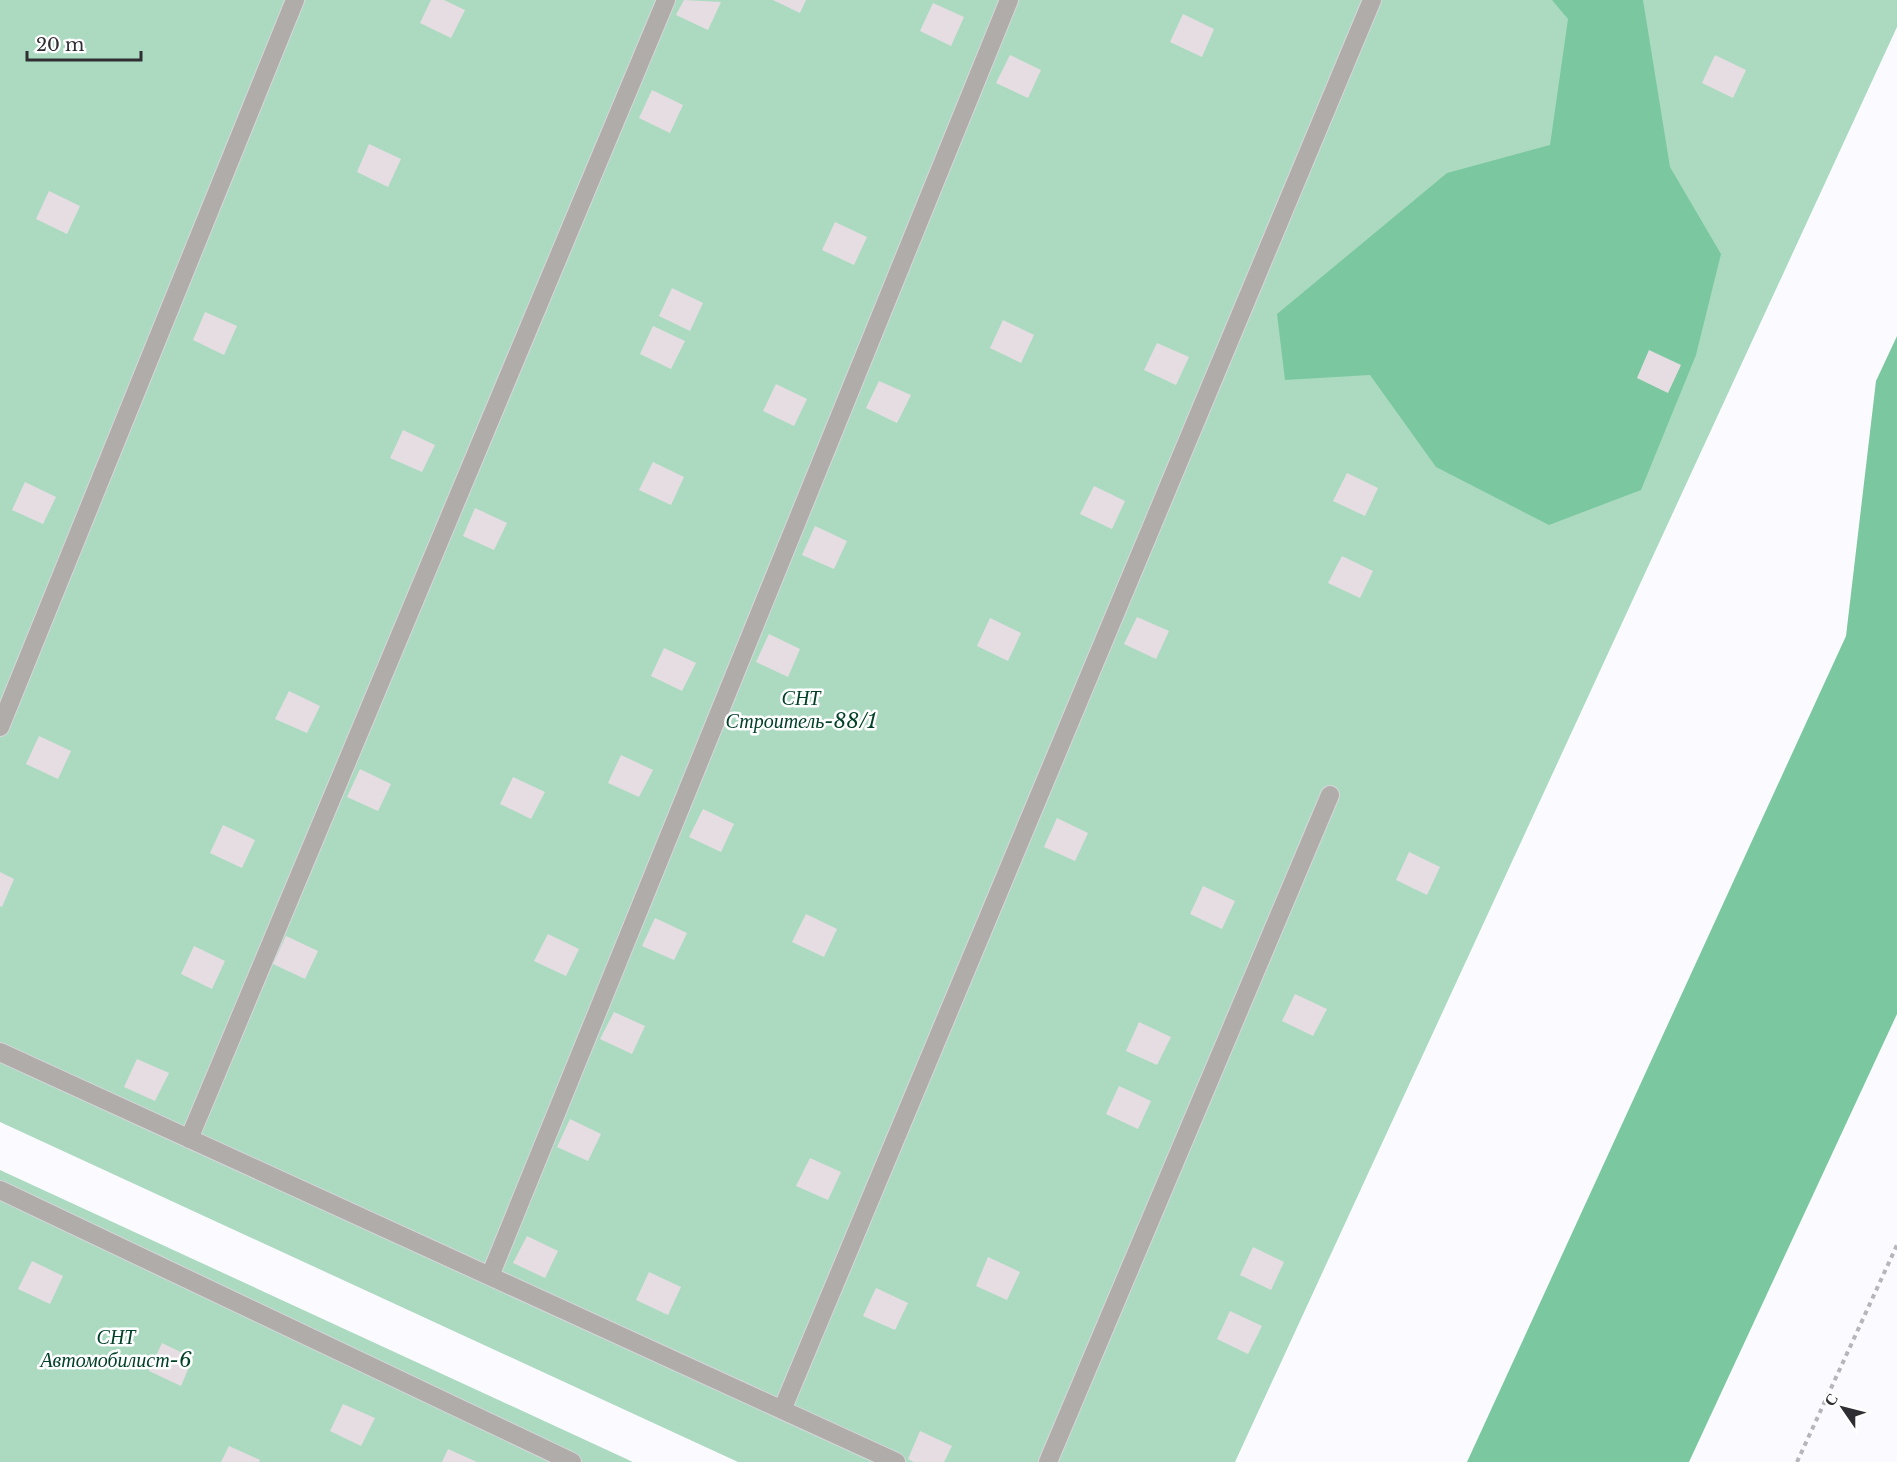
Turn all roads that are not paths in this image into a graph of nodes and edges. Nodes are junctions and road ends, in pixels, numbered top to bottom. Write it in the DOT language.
graph roads {
  1 [pos="296,0"];
  2 [pos="666,0"];
  3 [pos="1009,0"];
  4 [pos="1372,0"];
  5 [pos="0,727"];
  6 [pos="1330,795"];
  7 [pos="0,1053"];
  8 [pos="189,1139"];
  9 [pos="0,1190"];
  10 [pos="490,1276"];
  11 [pos="782,1410"];
  12 [pos="572,1462"];
  13 [pos="896,1462"];
  14 [pos="1048,1462"];
  1 -- 5 [label="lane"];
  2 -- 8 [label="lane"];
  3 -- 10 [label="lane"];
  4 -- 11 [label="lane"];
  6 -- 14 [label="lane"];
  7 -- 8 [label="lane"];
  8 -- 10 [label="lane"];
  9 -- 12 [label="lane"];
  10 -- 11 [label="lane"];
  11 -- 13 [label="lane"];
}
